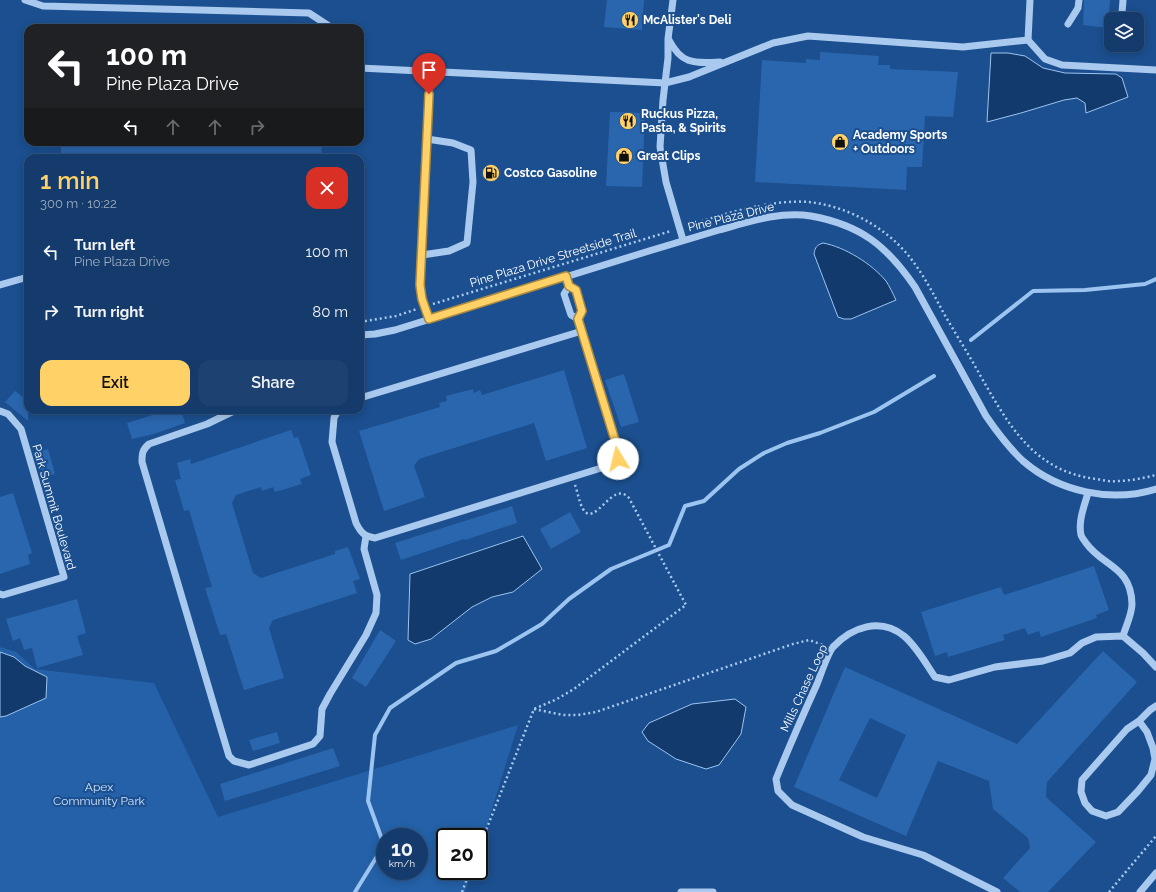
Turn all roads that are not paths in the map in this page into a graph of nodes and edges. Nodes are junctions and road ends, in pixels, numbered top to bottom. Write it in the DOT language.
graph roads {
  1 [pos="25,0"];
  2 [pos="673,0"];
  3 [pos="1030,0"];
  4 [pos="1079,0"];
  5 [pos="1123,0"];
  6 [pos="1122,12"];
  7 [pos="326,24"];
  8 [pos="1068,24"];
  9 [pos="668,38"];
  10 [pos="1028,40"];
  11 [pos="727,62"];
  12 [pos="364,68"];
  13 [pos="1156,70"];
  14 [pos="430,71"];
  15 [pos="665,83"];
  16 [pos="427,140"];
  17 [pos="683,240"];
  18 [pos="422,255"];
  19 [pos="566,276"];
  20 [pos="24,277"];
  21 [pos="0,285"];
  22 [pos="569,286"];
  23 [pos="429,319"];
  24 [pos="578,319"];
  25 [pos="582,331"];
  26 [pos="364,334"];
  27 [pos="364,397"];
  28 [pos="0,411"];
  29 [pos="228,414"];
  30 [pos="336,414"];
  31 [pos="1156,489"];
  32 [pos="1088,493"];
  33 [pos="366,536"];
  34 [pos="0,594"];
  35 [pos="1123,636"];
  36 [pos="1156,667"];
  37 [pos="1156,706"];
  38 [pos="1140,721"];
  39 [pos="1156,874"];
  40 [pos="681,892"];
  41 [pos="713,892"];
  42 [pos="997,892"];
  43 [pos="1140,892"];
  1 -- 7 [label="street"];
  2 -- 9 [label="street"];
  3 -- 10 [label="street"];
  4 -- 8 [label="street"];
  5 -- 6 [label="street"];
  9 -- 11 [label="street"];
  9 -- 15 [label="street"];
  10 -- 11 [label="street"];
  10 -- 13 [label="street"];
  11 -- 15 [label="street"];
  12 -- 14 [label="street"];
  14 -- 15 [label="street"];
  14 -- 16 [label="street"];
  15 -- 17 [label="street"];
  16 -- 18 [label="street"];
  16 -- 18 [label="street"];
  17 -- 19 [label="street, Pine Plaza Drive"];
  17 -- 32 [label="street, Pine Plaza Drive"];
  18 -- 23 [label="street"];
  19 -- 22 [label="street"];
  19 -- 23 [label="street, Pine Plaza Drive"];
  20 -- 21 [label="street"];
  22 -- 24 [label="street"];
  22 -- 24 [label="street"];
  23 -- 26 [label="street, Pine Plaza Drive"];
  24 -- 25 [label="street"];
  25 -- 27 [label="street"];
  25 -- 33 [label="street"];
  28 -- 34 [label="street, Park Summit Boulevard"];
  29 -- 33 [label="street"];
  30 -- 33 [label="street"];
  31 -- 32 [label="street, Pine Plaza Drive"];
  32 -- 35 [label="street"];
  35 -- 36 [label="street"];
  35 -- 42 [label="street, Mills Chase Loop"];
  37 -- 38 [label="street"];
  38 -- 38 [label="street"];
  39 -- 43 [label="street"];
  40 -- 41 [label="street"];
}
